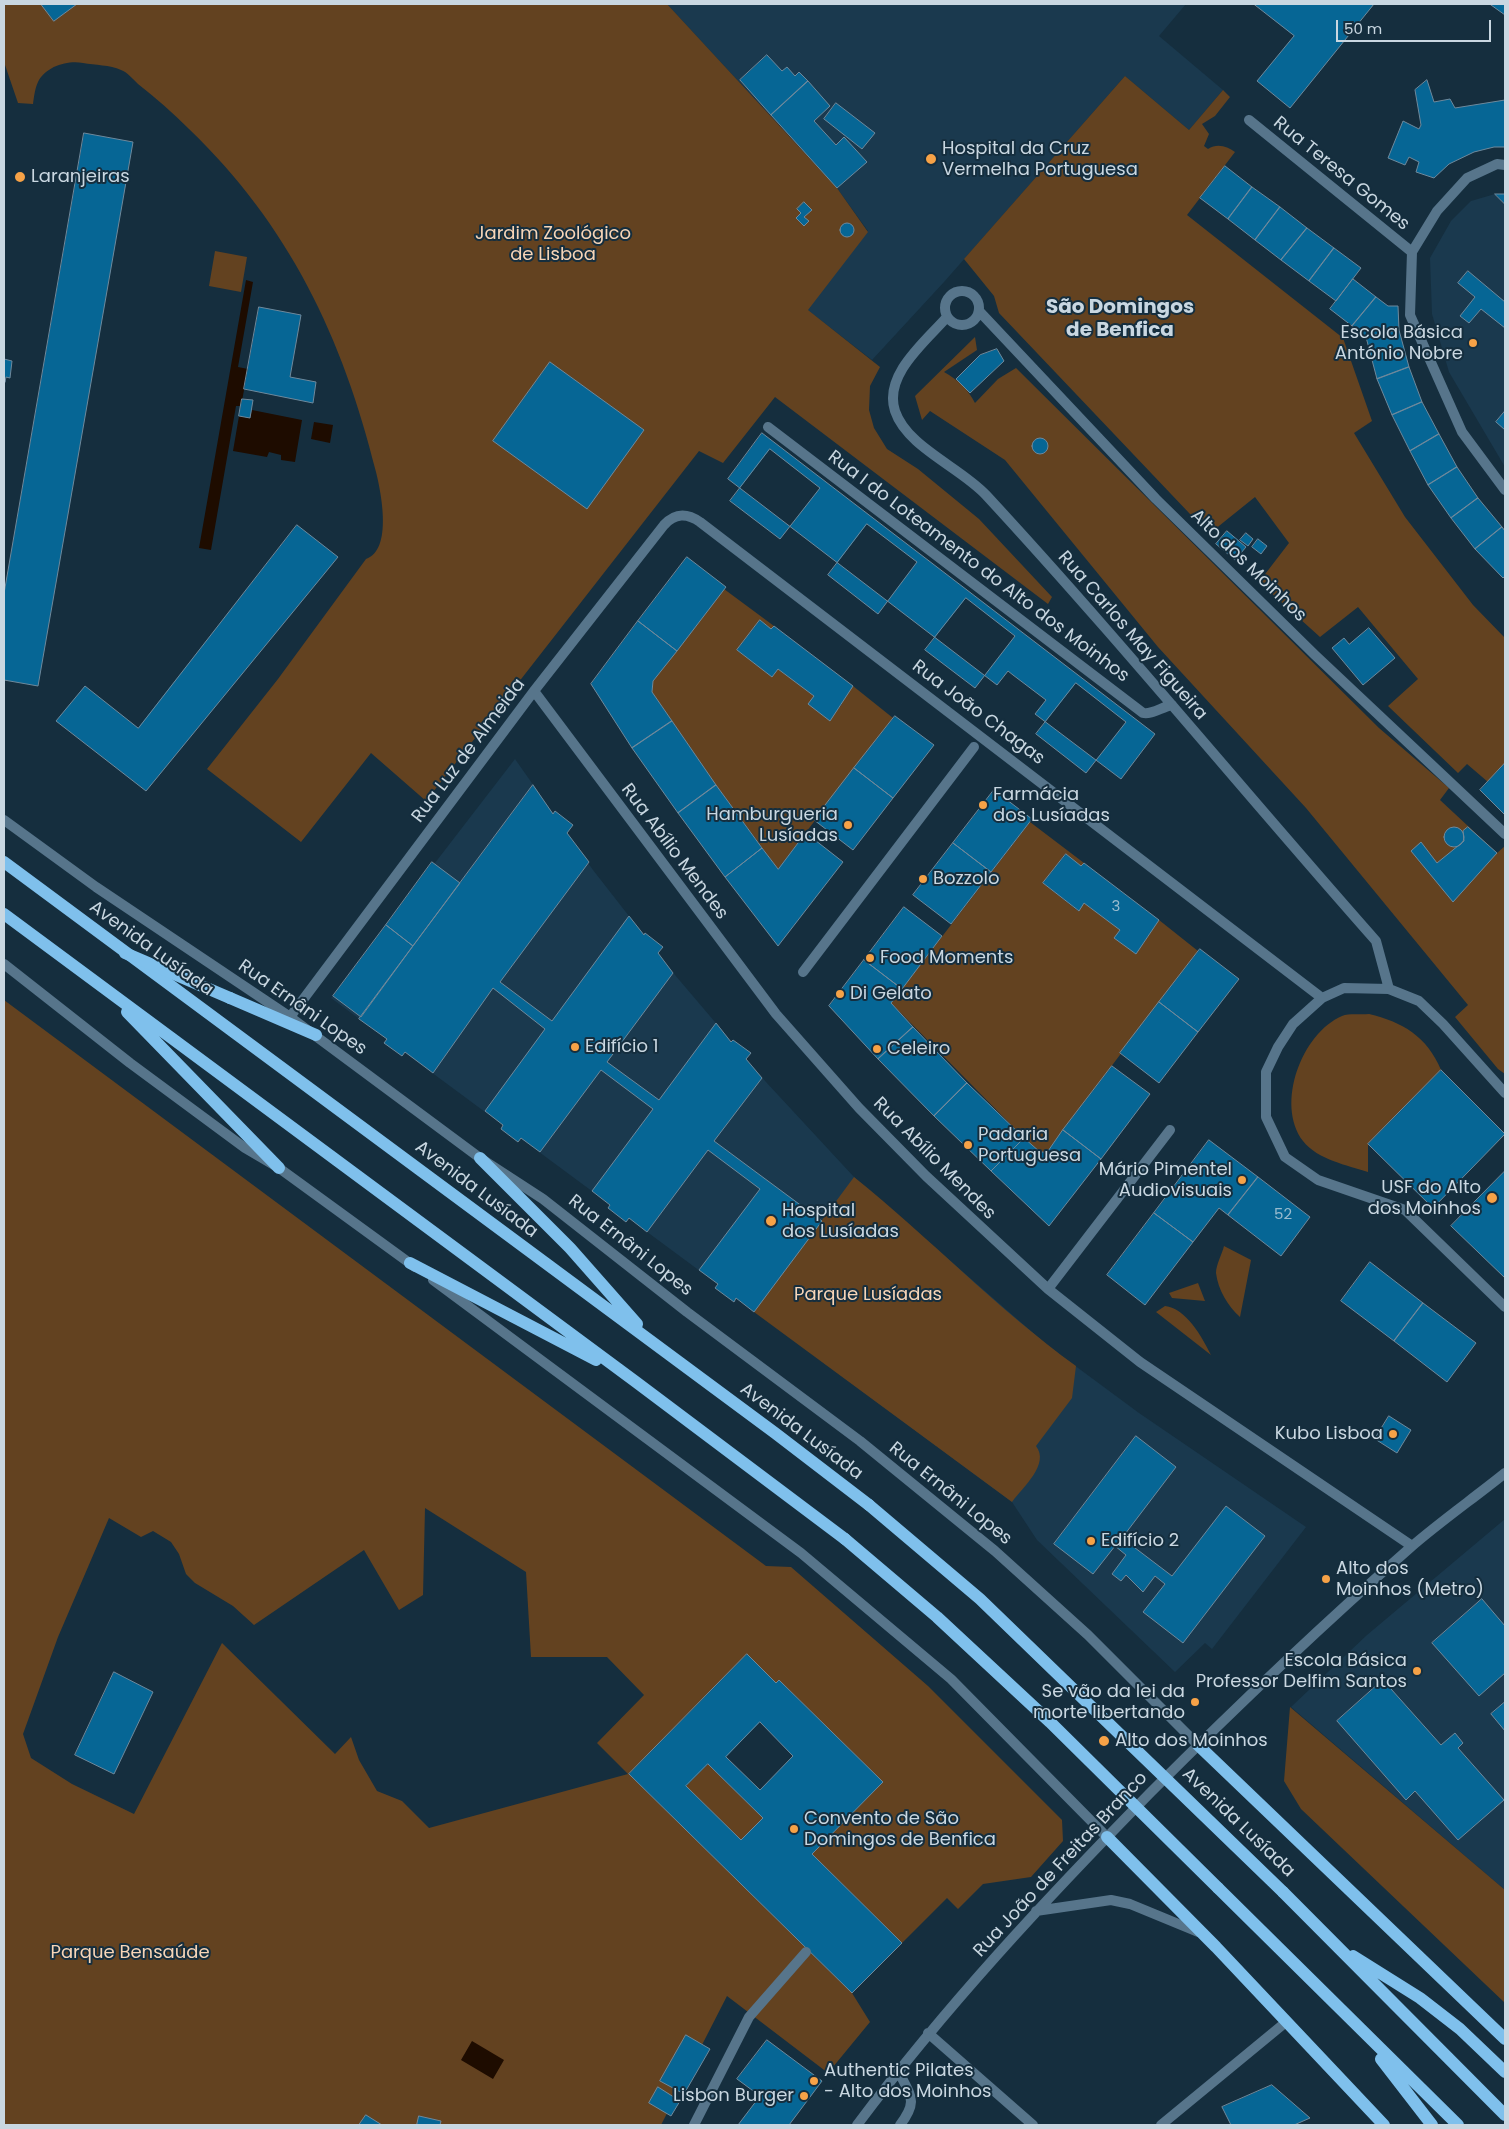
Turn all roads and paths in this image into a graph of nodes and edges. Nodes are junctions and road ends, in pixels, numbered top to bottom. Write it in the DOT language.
graph roads {
  1 [pos="1249,120"];
  2 [pos="1505,165"];
  3 [pos="1412,252"];
  4 [pos="979,311"];
  5 [pos="947,317"];
  6 [pos="768,427"];
  7 [pos="1505,490"];
  8 [pos="683,515"];
  9 [pos="534,691"];
  10 [pos="1172,705"];
  11 [pos="974,747"];
  12 [pos="4,820"];
  13 [pos="1505,834"];
  14 [pos="4,862"];
  15 [pos="4,914"];
  16 [pos="125,953"];
  17 [pos="4,964"];
  18 [pos="803,972"];
  19 [pos="97,982"];
  20 [pos="1388,989"];
  21 [pos="1322,998"];
  22 [pos="290,1017"];
  23 [pos="316,1035"];
  24 [pos="1505,1094"];
  25 [pos="1170,1130"];
  26 [pos="480,1158"];
  27 [pos="279,1168"];
  28 [pos="410,1263"];
  29 [pos="1048,1289"];
  30 [pos="1505,1307"];
  31 [pos="653,1342"];
  32 [pos="636,1382"];
  33 [pos="1505,1473"];
  34 [pos="1412,1546"];
  35 [pos="1198,1745"];
  36 [pos="1107,1837"];
  37 [pos="1036,1911"];
  38 [pos="1204,1934"];
  39 [pos="1333,1944"];
  40 [pos="806,1952"];
  41 [pos="1286,2022"];
  42 [pos="1354,2023"];
  43 [pos="928,2033"];
  44 [pos="1505,2039"];
  45 [pos="898,2070"];
  46 [pos="1505,2072"];
  47 [pos="1505,2114"];
  48 [pos="694,2125"];
  49 [pos="857,2125"];
  50 [pos="900,2125"];
  51 [pos="1033,2125"];
  52 [pos="1161,2125"];
  53 [pos="1384,2125"];
  54 [pos="1432,2125"];
  55 [pos="1458,2125"];
  1 -- 3 [label="street, Rua Teresa Gomes"];
  2 -- 3 [label="street"];
  3 -- 7 [label="street"];
  4 -- 5 [label="street"];
  4 -- 5 [label="street, Rua Carlos May Figueira"];
  4 -- 13 [label="street, Alto dos Moinhos"];
  5 -- 10 [label="street, Rua Carlos May Figueira"];
  6 -- 10 [label="street, Rua I do Loteamento do Alto dos Moinhos"];
  8 -- 9 [label="street, Rua Luz de Almeida"];
  8 -- 21 [label="street, Rua João Chagas"];
  9 -- 22 [label="street, Rua Luz de Almeida"];
  9 -- 29 [label="street, Rua Abílio Mendes"];
  10 -- 20 [label="street, Rua Carlos May Figueira"];
  11 -- 18 [label="street"];
  12 -- 22 [label="street, Rua Ernâni Lopes"];
  14 -- 16 [label="main road, Avenida Lusíada"];
  15 -- 19 [label="main road"];
  16 -- 23 [label="main road, bridge"];
  16 -- 31 [label="main road, Avenida Lusíada, bridge"];
  17 -- 27 [label="street"];
  19 -- 27 [label="main road"];
  19 -- 32 [label="main road"];
  20 -- 21 [label="street"];
  20 -- 24 [label="street"];
  21 -- 30 [label="street"];
  22 -- 23 [label="street, Rua Ernâni Lopes"];
  23 -- 26 [label="street, Rua Ernâni Lopes"];
  25 -- 29 [label="street"];
  26 -- 31 [label="main road"];
  26 -- 35 [label="street, Rua Ernâni Lopes"];
  27 -- 28 [label="street"];
  28 -- 32 [label="main road"];
  28 -- 36 [label="street"];
  29 -- 34 [label="street, Rua Abílio Mendes"];
  31 -- 39 [label="main road, Avenida Lusíada, bridge"];
  32 -- 42 [label="main road, bridge"];
  33 -- 34 [label="street, Rua João de Freitas Branco"];
  34 -- 35 [label="street, Rua João de Freitas Branco"];
  35 -- 36 [label="street, Rua João de Freitas Branco"];
  35 -- 44 [label="main road"];
  36 -- 37 [label="street, Rua João de Freitas Branco"];
  36 -- 38 [label="main road"];
  37 -- 38 [label="street"];
  37 -- 43 [label="street, Rua João de Freitas Branco"];
  38 -- 41 [label="main road"];
  39 -- 46 [label="main road"];
  39 -- 47 [label="main road, Avenida Lusíada"];
  40 -- 48 [label="street"];
  41 -- 52 [label="street"];
  41 -- 53 [label="main road"];
  42 -- 54 [label="main road"];
  42 -- 55 [label="main road"];
  43 -- 45 [label="street, Rua João de Freitas Branco"];
  43 -- 51 [label="street"];
  45 -- 49 [label="street, Rua João de Freitas Branco"];
  45 -- 50 [label="street"];
}
